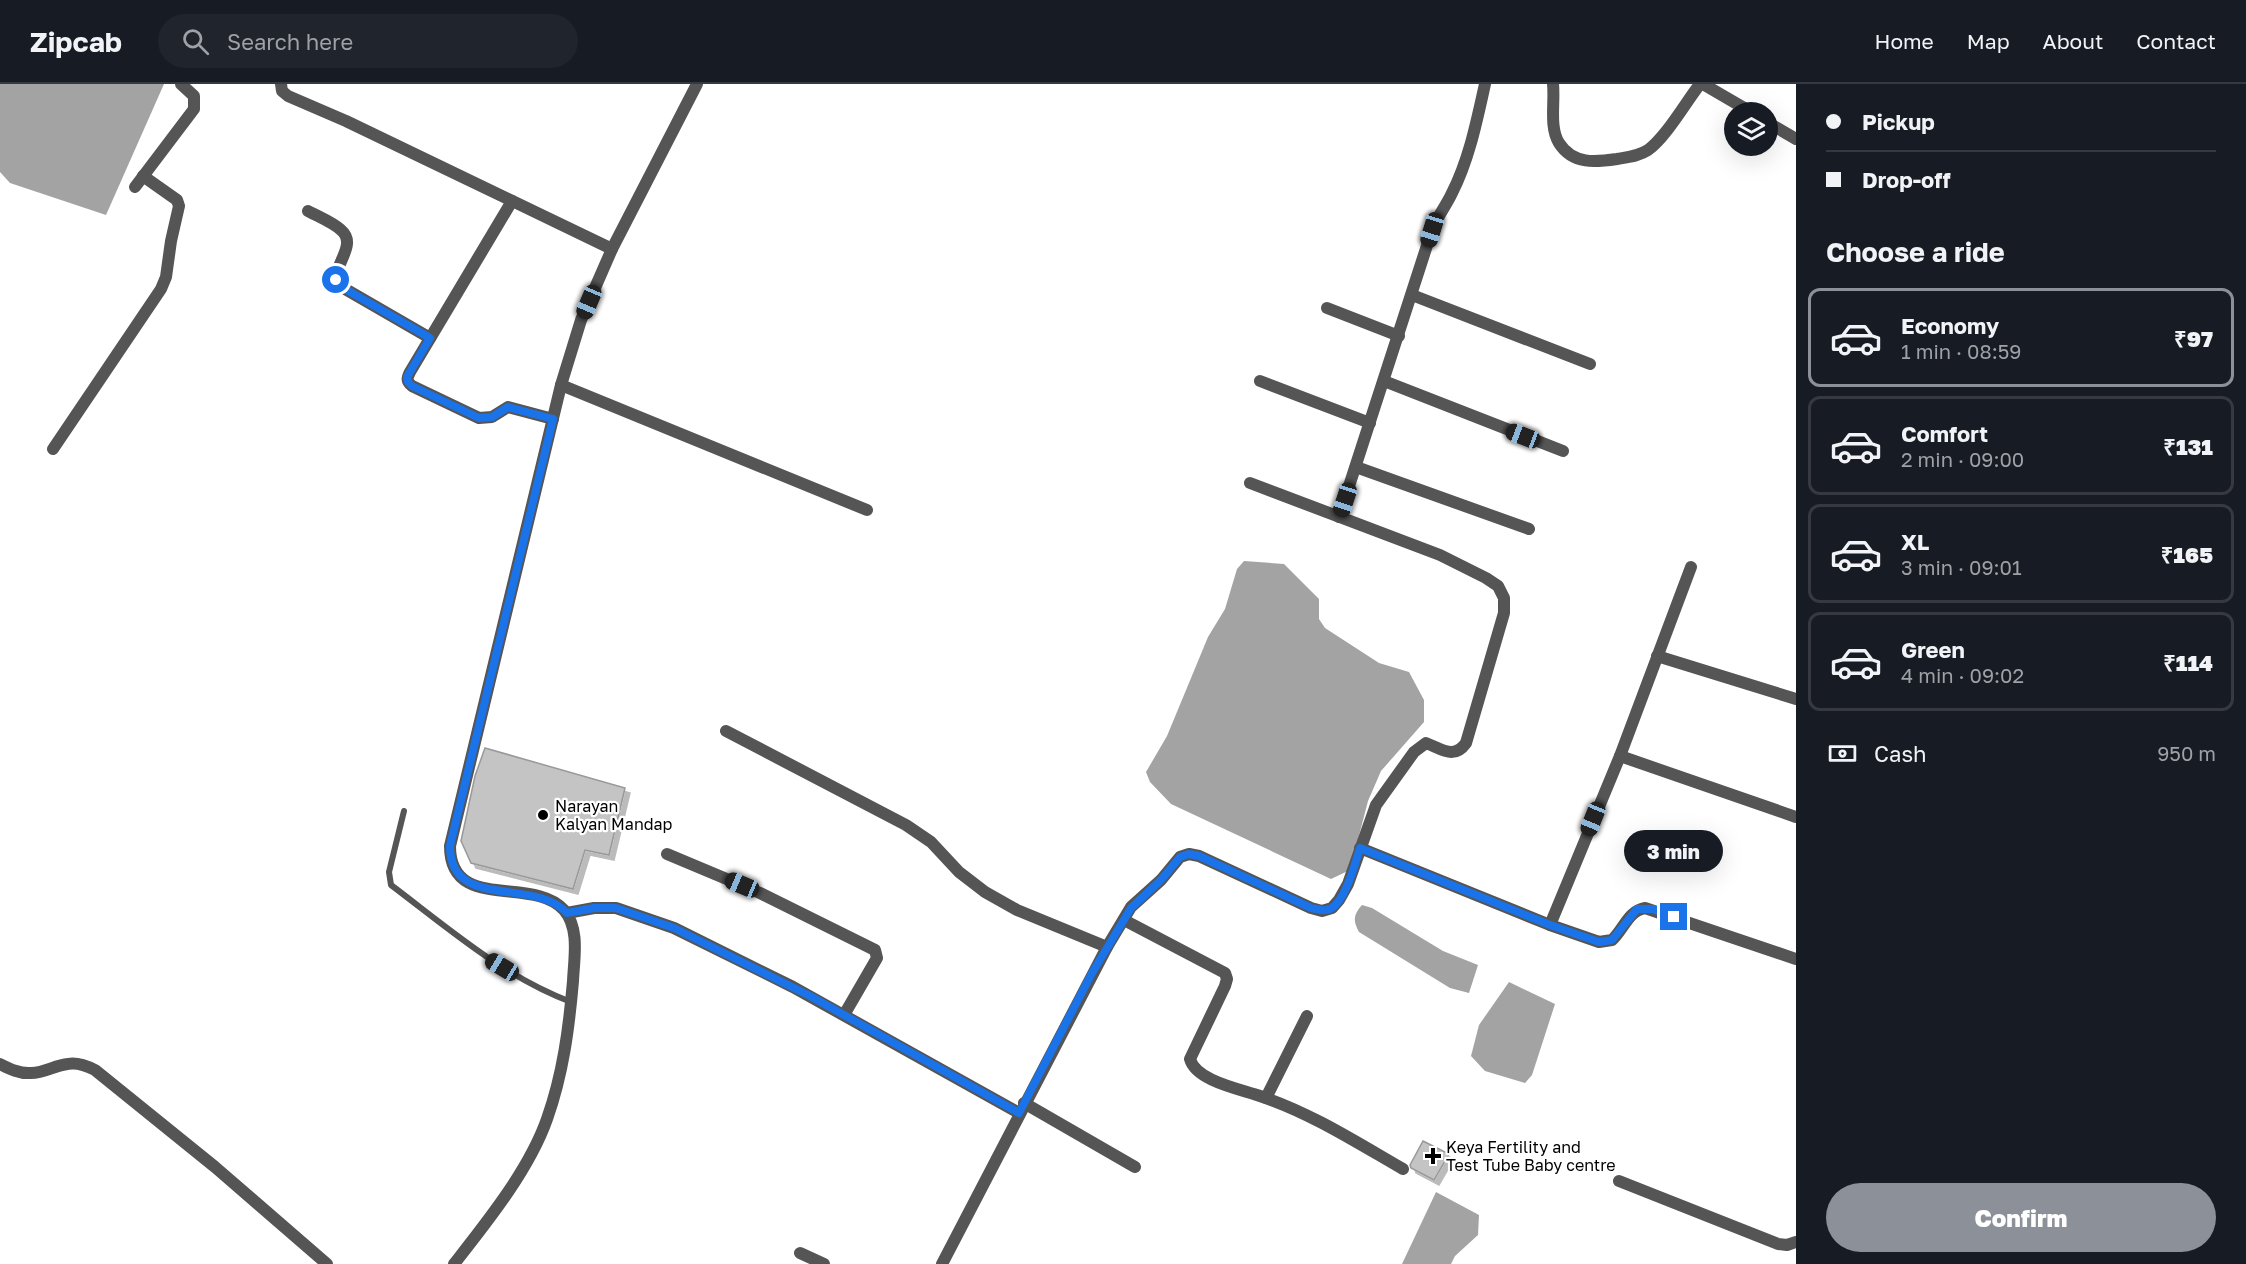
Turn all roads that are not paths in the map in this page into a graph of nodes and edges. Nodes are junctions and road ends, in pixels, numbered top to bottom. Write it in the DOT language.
graph roads {
  1 [pos="181,84"];
  2 [pos="281,84"];
  3 [pos="697,84"];
  4 [pos="1485,84"];
  5 [pos="1553,84"];
  6 [pos="1701,84"];
  7 [pos="1723,88"];
  8 [pos="1739,102"];
  9 [pos="1778,128"];
  10 [pos="1796,139"];
  11 [pos="143,176"];
  12 [pos="135,186"];
  13 [pos="512,201"];
  14 [pos="308,211"];
  15 [pos="612,249"];
  16 [pos="1412,295"];
  17 [pos="1327,308"];
  18 [pos="1399,336"];
  19 [pos="430,338"];
  20 [pos="1590,364"];
  21 [pos="1260,381"];
  22 [pos="1384,381"];
  23 [pos="561,385"];
  24 [pos="553,419"];
  25 [pos="1370,423"];
  26 [pos="53,449"];
  27 [pos="1563,451"];
  28 [pos="1356,467"];
  29 [pos="1250,483"];
  30 [pos="867,510"];
  31 [pos="1339,517"];
  32 [pos="1529,529"];
  33 [pos="1691,567"];
  34 [pos="1657,656"];
  35 [pos="1796,699"];
  36 [pos="726,731"];
  37 [pos="1620,756"];
  38 [pos="404,812"];
  39 [pos="1796,817"];
  40 [pos="1360,848"];
  41 [pos="667,854"];
  42 [pos="567,913"];
  43 [pos="1124,920"];
  44 [pos="1550,925"];
  45 [pos="1107,947"];
  46 [pos="1796,959"];
  47 [pos="571,1002"];
  48 [pos="844,1015"];
  49 [pos="1307,1016"];
  50 [pos="0,1064"];
  51 [pos="1266,1098"];
  52 [pos="1022,1108"];
  53 [pos="1136,1167"];
  54 [pos="1403,1169"];
  55 [pos="1619,1181"];
  56 [pos="1796,1242"];
  57 [pos="800,1253"];
  58 [pos="327,1264"];
  59 [pos="454,1264"];
  60 [pos="824,1264"];
  61 [pos="942,1264"];
  1 -- 11 [label="street"];
  2 -- 13 [label="street"];
  3 -- 15 [label="street"];
  4 -- 16 [label="street"];
  5 -- 6 [label="street"];
  6 -- 7 [label="street"];
  7 -- 8 [label="street"];
  9 -- 10 [label="street"];
  11 -- 12 [label="street"];
  11 -- 26 [label="street"];
  13 -- 15 [label="street"];
  13 -- 19 [label="street"];
  14 -- 19 [label="street"];
  15 -- 23 [label="street"];
  16 -- 18 [label="street"];
  16 -- 20 [label="street"];
  17 -- 18 [label="street"];
  18 -- 22 [label="street"];
  19 -- 24 [label="street"];
  21 -- 25 [label="street"];
  22 -- 25 [label="street"];
  22 -- 27 [label="street"];
  23 -- 24 [label="street"];
  23 -- 30 [label="street"];
  24 -- 42 [label="street"];
  25 -- 28 [label="street"];
  28 -- 31 [label="street"];
  28 -- 32 [label="street"];
  29 -- 31 [label="street"];
  31 -- 40 [label="street"];
  33 -- 34 [label="street"];
  34 -- 35 [label="street"];
  34 -- 37 [label="street"];
  36 -- 45 [label="street"];
  37 -- 39 [label="street"];
  37 -- 44 [label="street"];
  38 -- 47 [label="lane"];
  40 -- 43 [label="street"];
  40 -- 44 [label="street"];
  41 -- 48 [label="street"];
  42 -- 47 [label="street"];
  42 -- 48 [label="street"];
  43 -- 45 [label="street"];
  43 -- 51 [label="street"];
  44 -- 46 [label="street"];
  45 -- 52 [label="street"];
  47 -- 59 [label="street"];
  48 -- 52 [label="street"];
  49 -- 51 [label="street"];
  50 -- 58 [label="street"];
  51 -- 54 [label="street"];
  52 -- 53 [label="street"];
  52 -- 61 [label="street"];
  55 -- 56 [label="street"];
  57 -- 60 [label="street"];
}
